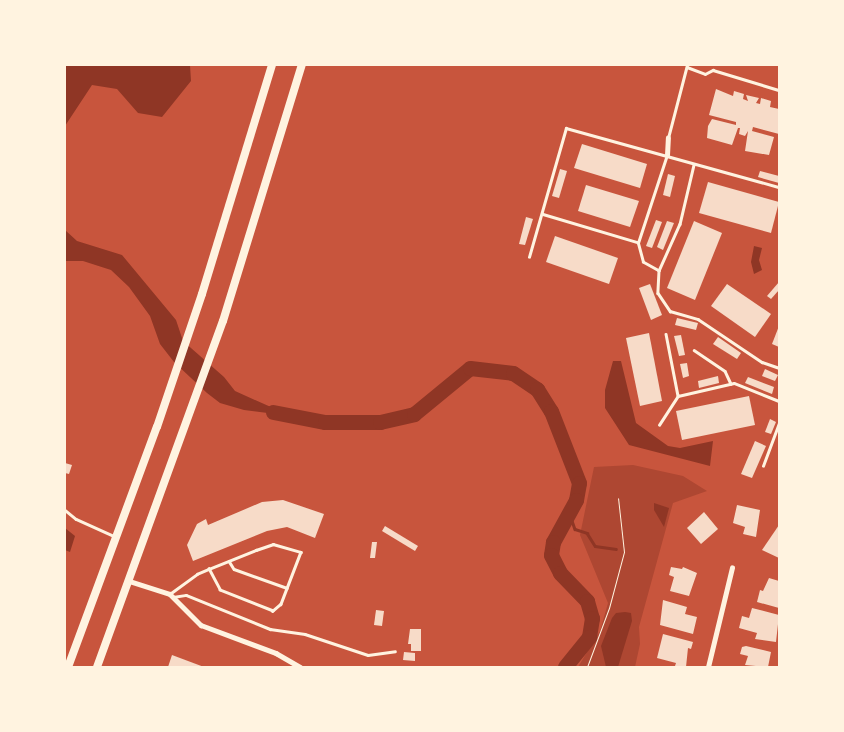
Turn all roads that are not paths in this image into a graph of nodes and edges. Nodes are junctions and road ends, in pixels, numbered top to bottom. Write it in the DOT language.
graph roads {
  1 [pos="272,65"];
  2 [pos="302,65"];
  3 [pos="687,66"];
  4 [pos="779,90"];
  5 [pos="668,138"];
  6 [pos="667,155"];
  7 [pos="694,165"];
  8 [pos="779,187"];
  9 [pos="543,214"];
  10 [pos="638,243"];
  11 [pos="529,257"];
  12 [pos="659,271"];
  13 [pos="666,334"];
  14 [pos="694,350"];
  15 [pos="779,368"];
  16 [pos="731,384"];
  17 [pos="678,396"];
  18 [pos="779,401"];
  19 [pos="779,423"];
  20 [pos="659,425"];
  21 [pos="763,466"];
  22 [pos="65,510"];
  23 [pos="117,538"];
  24 [pos="229,561"];
  25 [pos="732,568"];
  26 [pos="209,569"];
  27 [pos="129,581"];
  28 [pos="287,588"];
  29 [pos="171,596"];
  30 [pos="396,651"];
  31 [pos="68,667"];
  32 [pos="97,667"];
  33 [pos="300,667"];
  34 [pos="708,667"];
  1 -- 23 [label="main road"];
  2 -- 27 [label="main road"];
  3 -- 4 [label="lane"];
  3 -- 5 [label="lane"];
  5 -- 6 [label="street"];
  6 -- 7 [label="lane"];
  6 -- 9 [label="lane"];
  6 -- 10 [label="lane"];
  7 -- 8 [label="lane"];
  7 -- 12 [label="lane"];
  9 -- 10 [label="lane"];
  9 -- 11 [label="lane"];
  10 -- 12 [label="lane"];
  12 -- 15 [label="lane"];
  13 -- 17 [label="lane"];
  14 -- 16 [label="lane"];
  16 -- 17 [label="lane"];
  16 -- 18 [label="lane"];
  17 -- 20 [label="lane"];
  19 -- 21 [label="lane"];
  22 -- 23 [label="lane"];
  23 -- 31 [label="main road"];
  24 -- 26 [label="lane"];
  24 -- 28 [label="lane"];
  24 -- 28 [label="lane"];
  25 -- 34 [label="street"];
  26 -- 28 [label="lane"];
  26 -- 29 [label="lane"];
  27 -- 29 [label="street"];
  27 -- 32 [label="main road"];
  29 -- 30 [label="lane"];
  29 -- 33 [label="street"];
}
